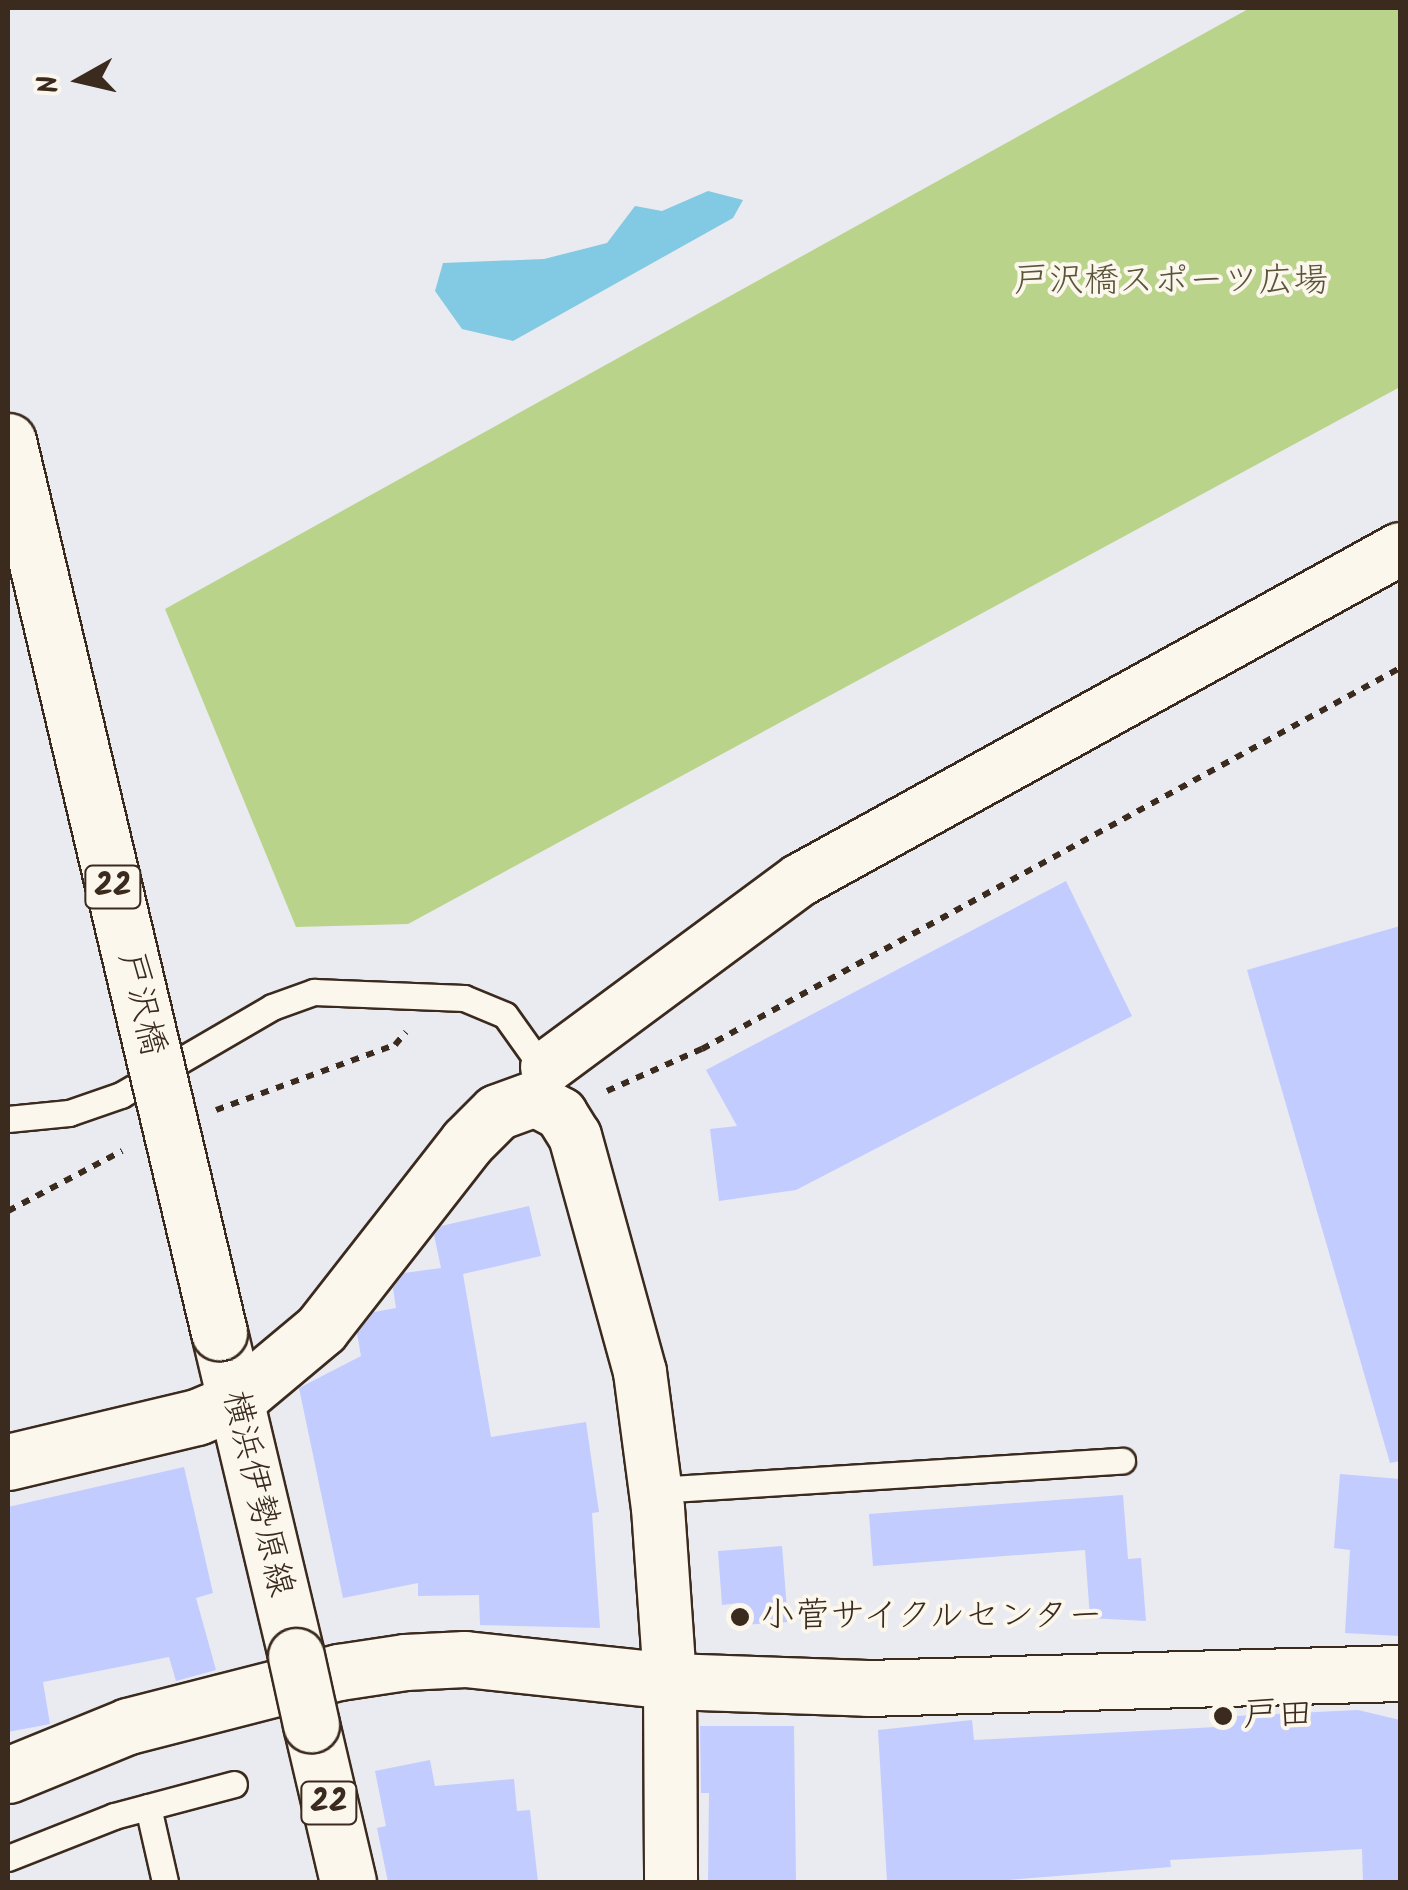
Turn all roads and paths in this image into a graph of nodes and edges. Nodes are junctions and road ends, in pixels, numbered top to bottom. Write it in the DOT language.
graph roads {
  1 [pos="8,441"];
  2 [pos="1400,549"];
  3 [pos="1400,668"];
  4 [pos="435,996"];
  5 [pos="547,1093"];
  6 [pos="210,1112"];
  7 [pos="8,1119"];
  8 [pos="140,1143"];
  9 [pos="8,1212"];
  10 [pos="219,1332"];
  11 [pos="235,1401"];
  12 [pos="1122,1461"];
  13 [pos="8,1462"];
  14 [pos="656,1490"];
  15 [pos="1400,1673"];
  16 [pos="670,1681"];
  17 [pos="8,1776"];
  18 [pos="234,1784"];
  19 [pos="148,1807"];
  20 [pos="8,1858"];
  21 [pos="166,1882"];
  22 [pos="348,1882"];
  23 [pos="671,1882"];
  1 -- 10 [label="street, 戸沢橋 / 22, bridge"];
  2 -- 5 [label="street"];
  3 -- 5 [label="path"];
  4 -- 5 [label="lane"];
  4 -- 6 [label="path"];
  4 -- 7 [label="lane"];
  5 -- 11 [label="street"];
  5 -- 14 [label="street"];
  8 -- 9 [label="path"];
  10 -- 11 [label="street, 横浜伊勢原線 / 22"];
  11 -- 13 [label="street"];
  11 -- 22 [label="street, 横浜伊勢原線 / 22, bridge"];
  12 -- 14 [label="lane"];
  14 -- 16 [label="street"];
  15 -- 16 [label="street"];
  16 -- 17 [label="street"];
  16 -- 23 [label="street"];
  18 -- 19 [label="lane"];
  19 -- 20 [label="lane"];
  19 -- 21 [label="lane"];
}
